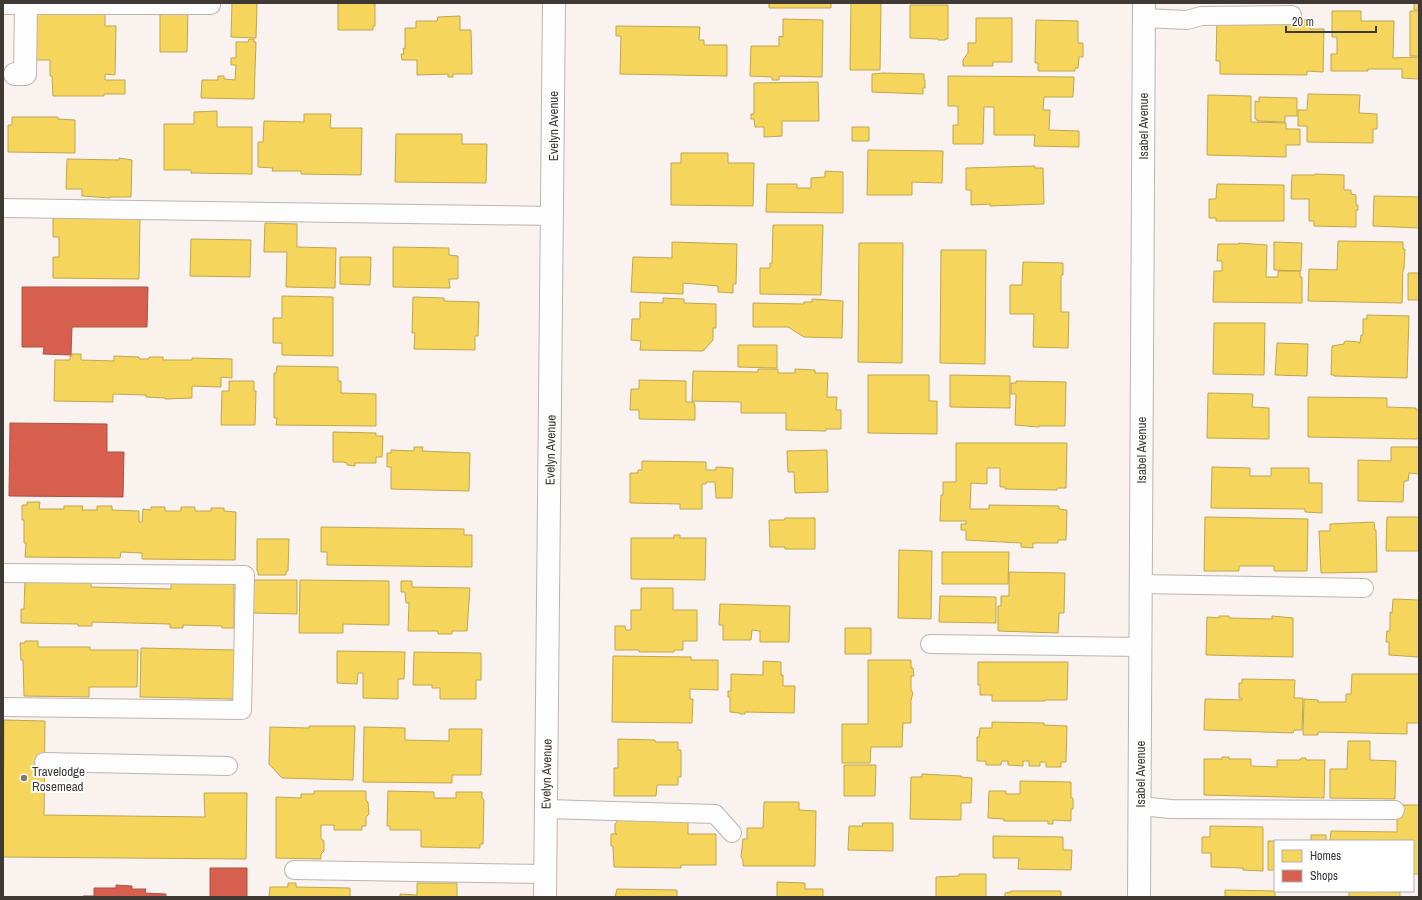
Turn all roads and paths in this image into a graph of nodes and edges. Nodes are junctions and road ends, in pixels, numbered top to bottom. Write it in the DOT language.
graph roads {
  1 [pos="554,3"];
  2 [pos="211,4"];
  3 [pos="3,5"];
  4 [pos="26,5"];
  5 [pos="1144,11"];
  6 [pos="1292,15"];
  7 [pos="9,74"];
  8 [pos="3,208"];
  9 [pos="553,216"];
  10 [pos="3,573"];
  11 [pos="1140,584"];
  12 [pos="1364,588"];
  13 [pos="930,644"];
  14 [pos="1140,647"];
  15 [pos="3,707"];
  16 [pos="44,762"];
  17 [pos="228,766"];
  18 [pos="1139,806"];
  19 [pos="546,809"];
  20 [pos="1395,810"];
  21 [pos="732,833"];
  22 [pos="294,870"];
  23 [pos="545,874"];
  24 [pos="545,897"];
  25 [pos="1139,897"];
  1 -- 9 [label="street, Evelyn Avenue"];
  2 -- 4 [label="lane"];
  3 -- 4 [label="lane"];
  4 -- 7 [label="street"];
  5 -- 6 [label="lane"];
  5 -- 11 [label="street, Isabel Avenue"];
  8 -- 9 [label="lane"];
  9 -- 19 [label="street, Evelyn Avenue"];
  10 -- 15 [label="lane"];
  11 -- 12 [label="lane"];
  11 -- 14 [label="street, Isabel Avenue"];
  13 -- 14 [label="lane"];
  14 -- 18 [label="street, Isabel Avenue"];
  16 -- 17 [label="lane"];
  18 -- 20 [label="lane"];
  18 -- 25 [label="street, Isabel Avenue"];
  19 -- 21 [label="lane"];
  19 -- 23 [label="street, Evelyn Avenue"];
  22 -- 23 [label="lane"];
  23 -- 24 [label="street, Evelyn Avenue"];
}
